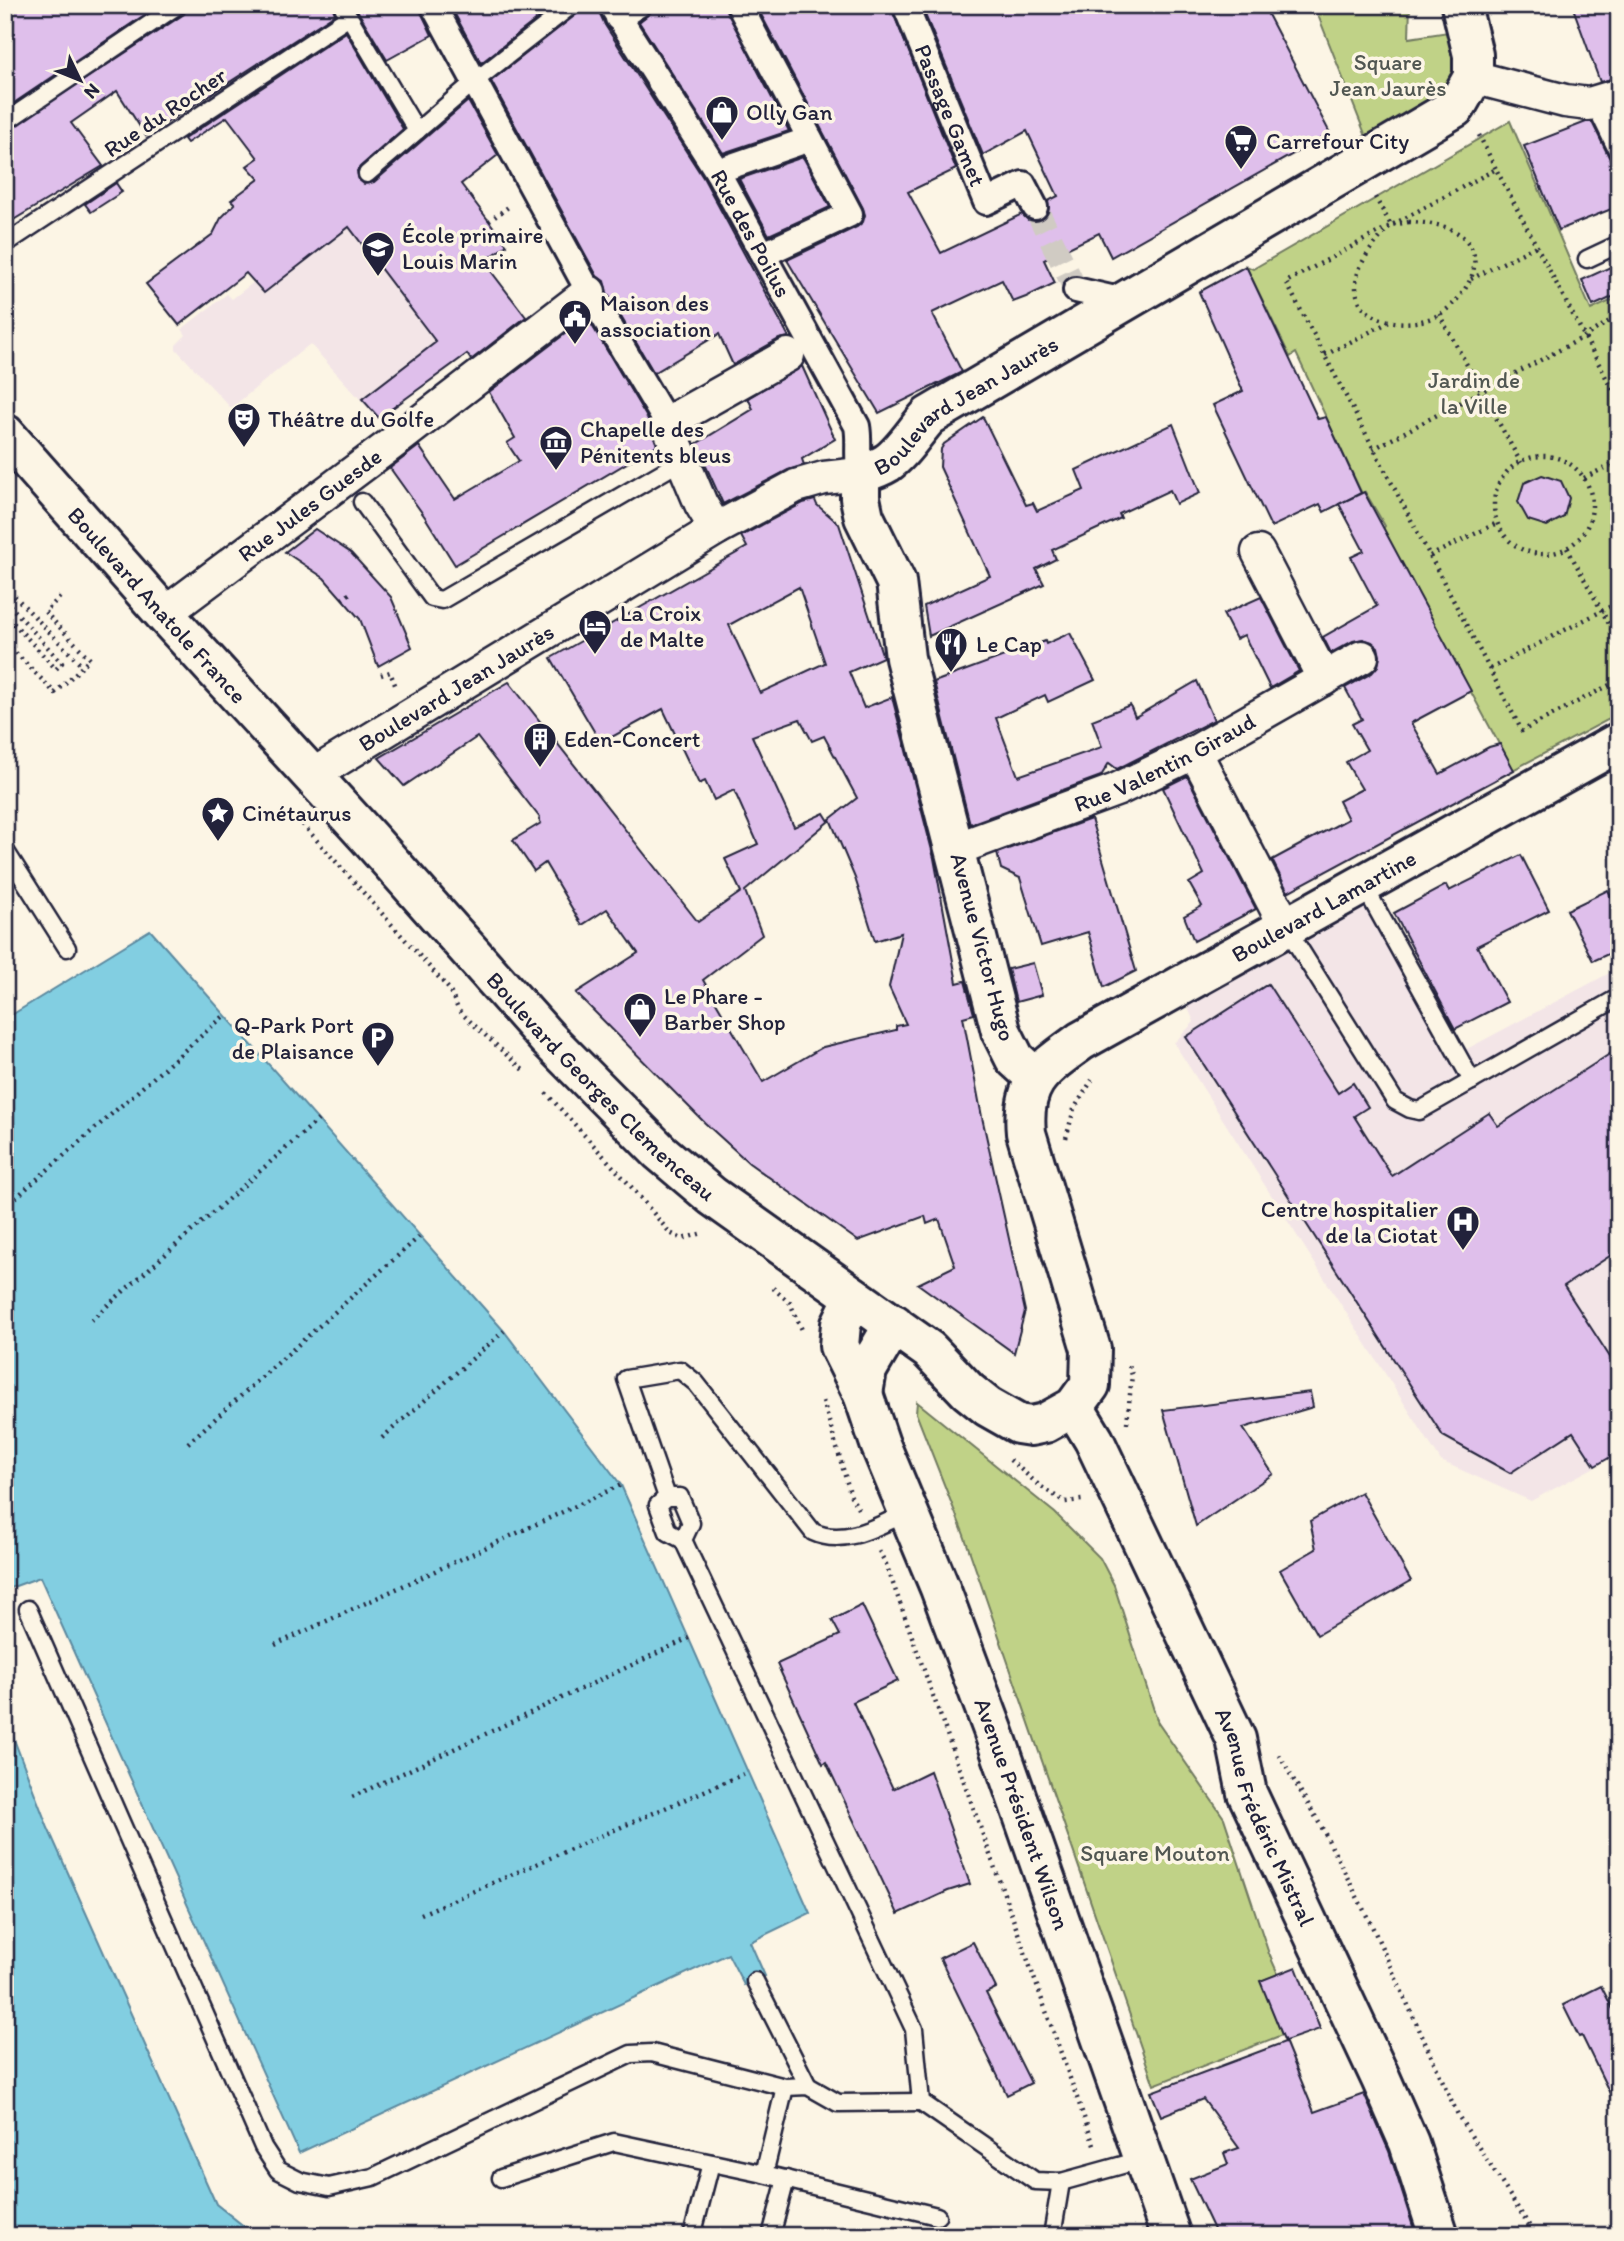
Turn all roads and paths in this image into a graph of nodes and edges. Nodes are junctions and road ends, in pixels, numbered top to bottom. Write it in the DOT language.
graph roads {
  1 [pos="178,5"];
  2 [pos="433,5"];
  3 [pos="572,5"];
  4 [pos="739,5"];
  5 [pos="905,5"];
  6 [pos="1461,5"];
  7 [pos="622,9"];
  8 [pos="345,11"];
  9 [pos="1473,66"];
  10 [pos="475,81"];
  11 [pos="1619,95"];
  12 [pos="1589,104"];
  13 [pos="5,122"];
  14 [pos="417,131"];
  15 [pos="810,139"];
  16 [pos="1619,155"];
  17 [pos="717,171"];
  18 [pos="367,174"];
  19 [pos="1035,207"];
  20 [pos="1391,225"];
  21 [pos="5,244"];
  22 [pos="1619,244"];
  23 [pos="1536,246"];
  24 [pos="764,254"];
  25 [pos="1587,259"];
  26 [pos="1471,279"];
  27 [pos="1076,290"];
  28 [pos="589,292"];
  29 [pos="1124,301"];
  30 [pos="1440,314"];
  31 [pos="1619,315"];
  32 [pos="1390,322"];
  33 [pos="1584,337"];
  34 [pos="788,355"];
  35 [pos="1325,355"];
  36 [pos="1482,391"];
  37 [pos="1619,402"];
  38 [pos="667,423"];
  39 [pos="5,434"];
  40 [pos="1373,449"];
  41 [pos="683,460"];
  42 [pos="1619,461"];
  43 [pos="1521,463"];
  44 [pos="860,474"];
  45 [pos="1584,478"];
  46 [pos="362,502"];
  47 [pos="1497,523"];
  48 [pos="716,529"];
  49 [pos="1567,548"];
  50 [pos="1258,552"];
  51 [pos="1430,556"];
  52 [pos="5,586"];
  53 [pos="352,592"];
  54 [pos="64,594"];
  55 [pos="342,599"];
  56 [pos="5,600"];
  57 [pos="1619,602"];
  58 [pos="1601,611"];
  59 [pos="5,614"];
  60 [pos="164,614"];
  61 [pos="1619,642"];
  62 [pos="5,652"];
  63 [pos="1362,657"];
  64 [pos="82,666"];
  65 [pos="1490,669"];
  66 [pos="390,671"];
  67 [pos="382,675"];
  68 [pos="1324,679"];
  69 [pos="1619,680"];
  70 [pos="1619,742"];
  71 [pos="1195,752"];
  72 [pos="311,776"];
  73 [pos="295,816"];
  74 [pos="956,849"];
  75 [pos="5,850"];
  76 [pos="1363,883"];
  77 [pos="1286,927"];
  78 [pos="66,948"];
  79 [pos="1619,997"];
  80 [pos="224,1016"];
  81 [pos="532,1078"];
  82 [pos="1035,1079"];
  83 [pos="1472,1081"];
  84 [pos="540,1086"];
  85 [pos="318,1120"];
  86 [pos="5,1207"];
  87 [pos="704,1233"];
  88 [pos="421,1236"];
  89 [pos="768,1283"];
  90 [pos="854,1297"];
  91 [pos="91,1320"];
  92 [pos="894,1324"];
  93 [pos="504,1331"];
  94 [pos="806,1341"];
  95 [pos="820,1388"];
  96 [pos="863,1394"];
  97 [pos="1069,1410"];
  98 [pos="382,1438"];
  99 [pos="188,1443"];
  100 [pos="621,1485"];
  101 [pos="851,1496"];
  102 [pos="667,1497"];
  103 [pos="908,1512"];
  104 [pos="683,1540"];
  105 [pos="886,1564"];
  106 [pos="29,1609"];
  107 [pos="689,1639"];
  108 [pos="275,1645"];
  109 [pos="1275,1750"];
  110 [pos="748,1772"];
  111 [pos="352,1797"];
  112 [pos="421,1914"];
  113 [pos="755,1981"];
  114 [pos="808,2086"];
  115 [pos="785,2087"];
  116 [pos="921,2102"];
  117 [pos="1144,2159"];
  118 [pos="711,2163"];
  119 [pos="1103,2171"];
  120 [pos="764,2174"];
  121 [pos="501,2178"];
  122 [pos="786,2179"];
  123 [pos="1061,2182"];
  124 [pos="937,2216"];
  125 [pos="692,2236"];
  126 [pos="771,2236"];
  127 [pos="1052,2236"];
  128 [pos="1171,2236"];
  129 [pos="1439,2236"];
  130 [pos="1536,2236"];
  1 -- 13 [label="lane"];
  2 -- 10 [label="street"];
  3 -- 10 [label="lane"];
  4 -- 15 [label="street"];
  5 -- 19 [label="street, Passage Gamet"];
  6 -- 9 [label="street"];
  7 -- 17 [label="street, Rue des Poilus"];
  8 -- 14 [label="lane"];
  8 -- 21 [label="lane, Rue du Rocher"];
  9 -- 12 [label="street"];
  9 -- 29 [label="street, Boulevard Jean Jaurès"];
  10 -- 14 [label="lane"];
  10 -- 28 [label="street"];
  11 -- 12 [label="street"];
  12 -- 16 [label="lane"];
  14 -- 18 [label="lane"];
  15 -- 17 [label="street"];
  15 -- 24 [label="street"];
  17 -- 24 [label="street, Rue des Poilus"];
  20 -- 23 [label="path"];
  20 -- 26 [label="path"];
  20 -- 32 [label="path"];
  20 -- 35 [label="path"];
  22 -- 25 [label="lane"];
  23 -- 26 [label="path"];
  23 -- 33 [label="path"];
  24 -- 44 [label="street, Rue des Poilus"];
  26 -- 30 [label="path"];
  27 -- 29 [label="street"];
  28 -- 38 [label="street"];
  28 -- 60 [label="street, Rue Jules Guesde"];
  29 -- 44 [label="street, Boulevard Jean Jaurès"];
  30 -- 32 [label="path"];
  30 -- 36 [label="path"];
  31 -- 33 [label="path"];
  32 -- 35 [label="path"];
  33 -- 36 [label="path"];
  33 -- 37 [label="path"];
  34 -- 38 [label="street"];
  35 -- 40 [label="path"];
  36 -- 40 [label="path"];
  36 -- 43 [label="path"];
  38 -- 41 [label="street"];
  39 -- 60 [label="street, Boulevard Anatole France"];
  40 -- 51 [label="path"];
  41 -- 46 [label="lane"];
  41 -- 48 [label="street"];
  42 -- 45 [label="path"];
  43 -- 45 [label="path"];
  43 -- 47 [label="path"];
  44 -- 48 [label="street, Boulevard Jean Jaurès"];
  44 -- 74 [label="street, Avenue Victor Hugo"];
  45 -- 49 [label="path"];
  47 -- 49 [label="path"];
  47 -- 51 [label="path"];
  48 -- 72 [label="street, Boulevard Jean Jaurès"];
  49 -- 58 [label="path"];
  50 -- 68 [label="street"];
  51 -- 65 [label="path"];
  52 -- 64 [label="path"];
  53 -- 55 [label="path"];
  54 -- 64 [label="path"];
  56 -- 59 [label="path"];
  57 -- 58 [label="path"];
  58 -- 61 [label="path"];
  58 -- 65 [label="path"];
  60 -- 72 [label="street, Boulevard Anatole France"];
  62 -- 64 [label="path"];
  63 -- 68 [label="street, Rue Valentin Giraud"];
  65 -- 69 [label="path"];
  66 -- 67 [label="path"];
  68 -- 71 [label="street, Rue Valentin Giraud"];
  70 -- 76 [label="street, Boulevard Lamartine"];
  71 -- 74 [label="street, Rue Valentin Giraud"];
  71 -- 77 [label="street"];
  72 -- 90 [label="street, Boulevard Georges Clemenceau"];
  73 -- 81 [label="path"];
  74 -- 82 [label="street, Avenue Victor Hugo"];
  75 -- 78 [label="lane"];
  76 -- 77 [label="street, Boulevard Lamartine"];
  76 -- 83 [label="lane"];
  77 -- 82 [label="street, Boulevard Lamartine"];
  77 -- 83 [label="lane"];
  79 -- 83 [label="lane"];
  80 -- 86 [label="path"];
  82 -- 97 [label="street"];
  84 -- 87 [label="path"];
  85 -- 91 [label="path"];
  88 -- 99 [label="path"];
  89 -- 94 [label="path"];
  90 -- 92 [label="street, Boulevard Georges Clemenceau"];
  90 -- 96 [label="street, Avenue Président Wilson"];
  92 -- 96 [label="street"];
  92 -- 97 [label="street, Boulevard Georges Clemenceau"];
  93 -- 98 [label="path"];
  95 -- 101 [label="path"];
  96 -- 103 [label="street, Avenue Président Wilson"];
  97 -- 129 [label="street, Avenue Frédéric Mistral"];
  100 -- 108 [label="path"];
  102 -- 103 [label="lane"];
  102 -- 104 [label="lane"];
  102 -- 104 [label="lane"];
  103 -- 117 [label="street, Avenue Président Wilson"];
  104 -- 116 [label="lane"];
  105 -- 119 [label="path"];
  106 -- 115 [label="lane"];
  107 -- 111 [label="path"];
  109 -- 130 [label="path"];
  110 -- 112 [label="path"];
  113 -- 114 [label="lane"];
  114 -- 115 [label="lane"];
  114 -- 116 [label="lane"];
  115 -- 120 [label="lane"];
  116 -- 123 [label="lane"];
  117 -- 119 [label="lane"];
  117 -- 128 [label="street, Avenue Président Wilson"];
  118 -- 120 [label="lane"];
  118 -- 121 [label="lane"];
  118 -- 125 [label="lane"];
  119 -- 123 [label="lane"];
  120 -- 122 [label="lane"];
  122 -- 124 [label="lane"];
  122 -- 126 [label="lane"];
  123 -- 127 [label="lane"];
}
